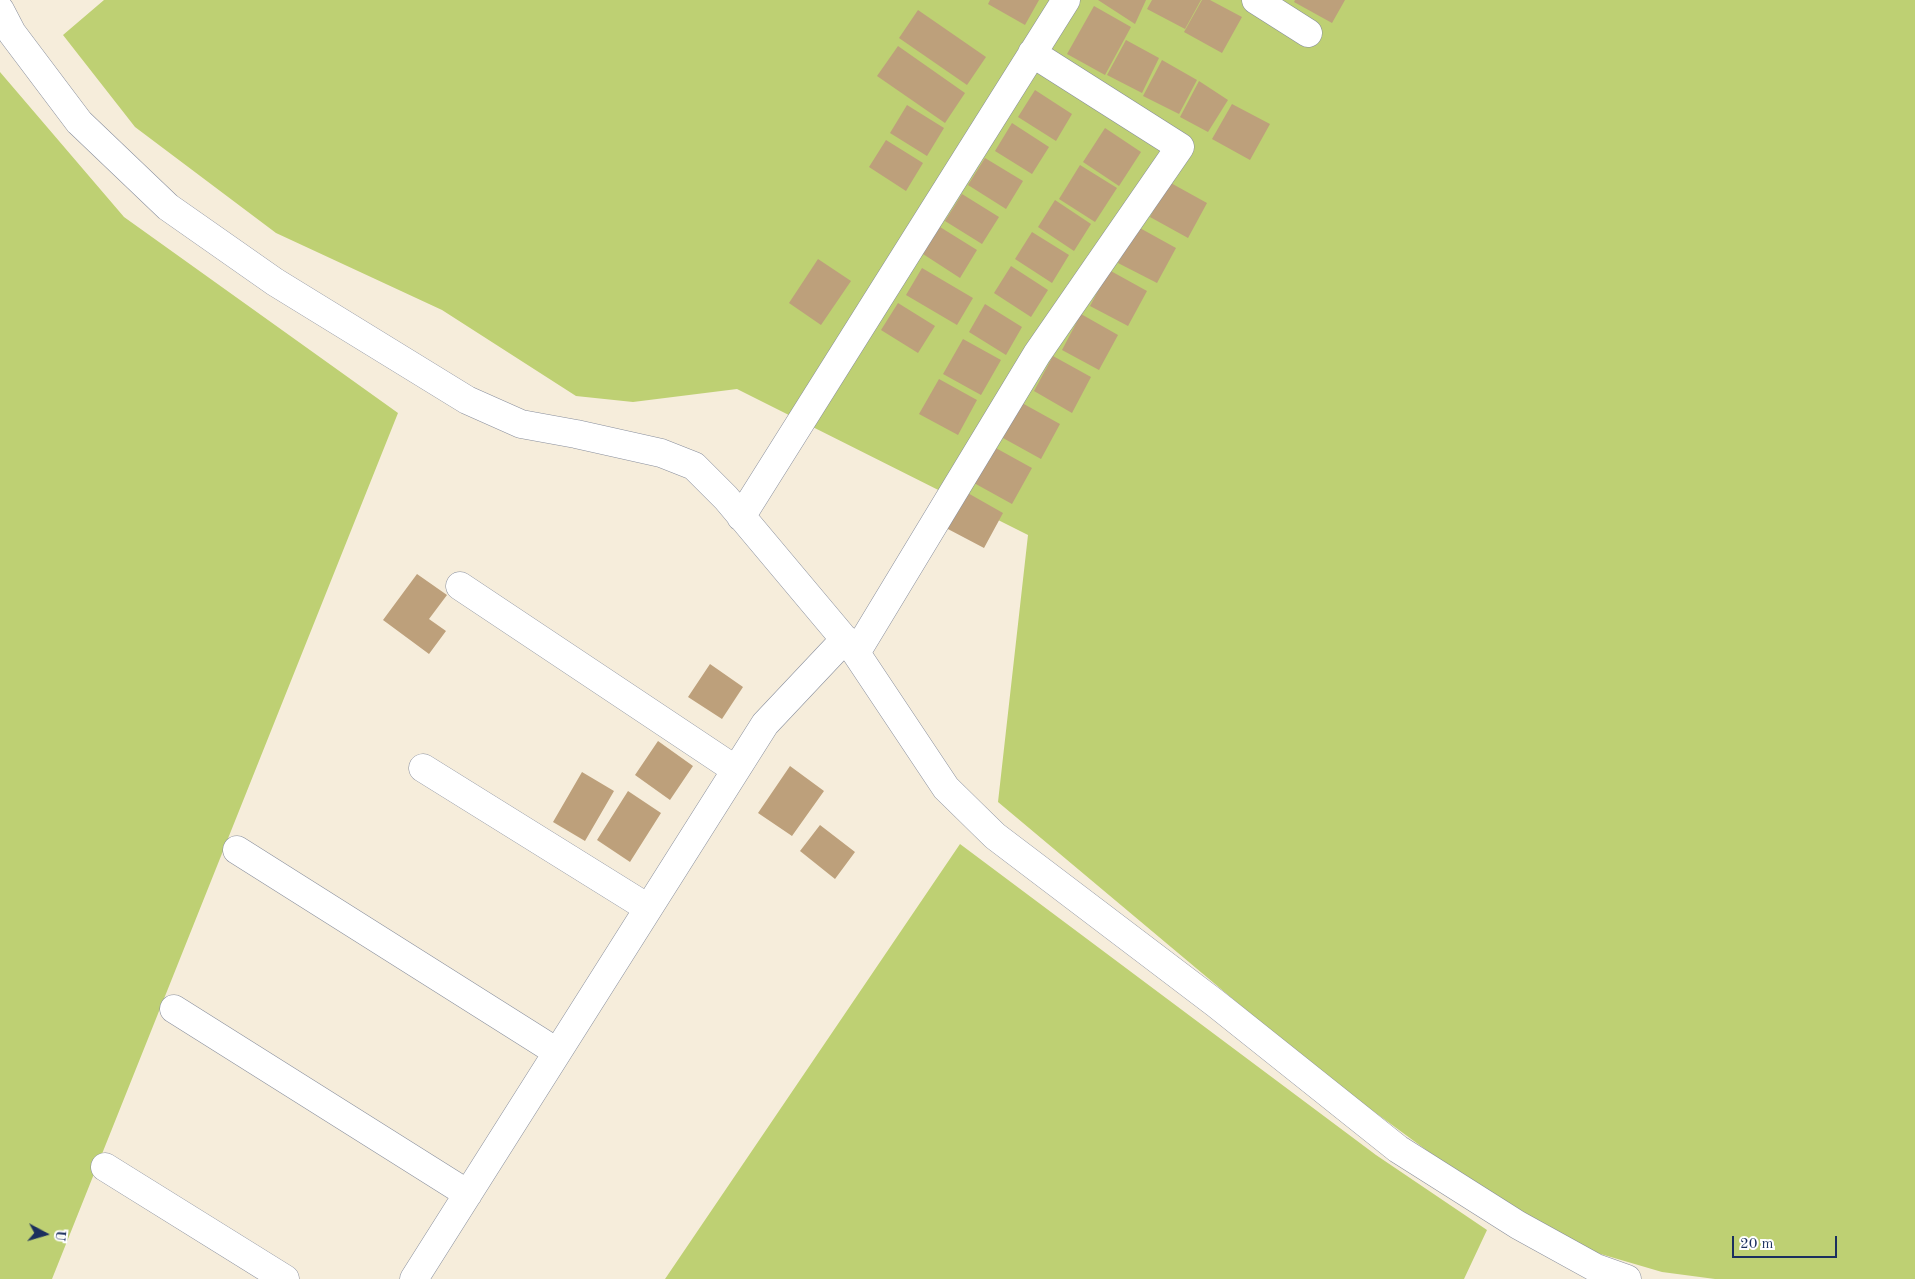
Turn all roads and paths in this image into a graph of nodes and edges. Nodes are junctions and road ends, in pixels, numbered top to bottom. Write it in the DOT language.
graph roads {
  1 [pos="1066,0"];
  2 [pos="1256,0"];
  3 [pos="0,10"];
  4 [pos="1308,33"];
  5 [pos="1032,53"];
  6 [pos="741,517"];
  7 [pos="460,586"];
  8 [pos="850,646"];
  9 [pos="422,768"];
  10 [pos="736,770"];
  11 [pos="237,850"];
  12 [pos="648,908"];
  13 [pos="174,1009"];
  14 [pos="557,1052"];
  15 [pos="105,1167"];
  16 [pos="468,1194"];
  17 [pos="285,1279"];
  18 [pos="414,1279"];
  19 [pos="1627,1279"];
  1 -- 5 [label="street"];
  2 -- 4 [label="street"];
  3 -- 6 [label="street"];
  5 -- 6 [label="street"];
  5 -- 8 [label="street"];
  6 -- 8 [label="street"];
  7 -- 10 [label="street"];
  8 -- 10 [label="street"];
  8 -- 19 [label="street"];
  9 -- 12 [label="street"];
  10 -- 12 [label="street"];
  11 -- 14 [label="street"];
  12 -- 14 [label="street"];
  13 -- 16 [label="street"];
  14 -- 16 [label="street"];
  15 -- 17 [label="street"];
  16 -- 18 [label="street"];
}
